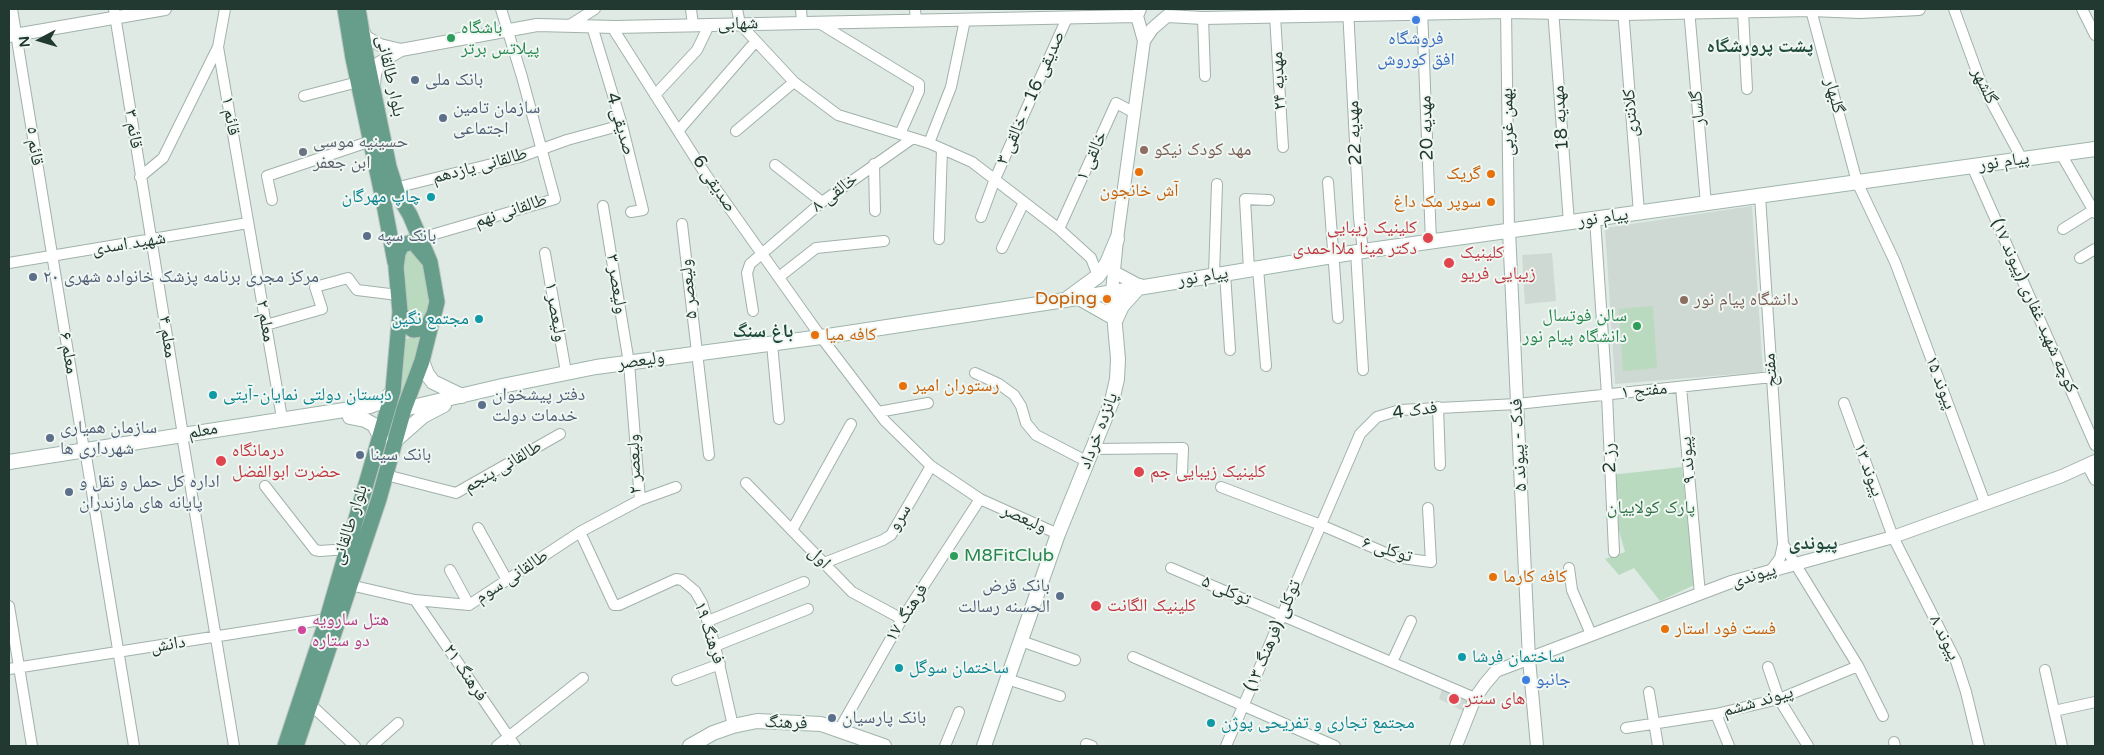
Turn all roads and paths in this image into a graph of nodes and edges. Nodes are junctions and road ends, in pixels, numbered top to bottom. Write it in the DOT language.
graph roads {
  1 [pos="12,9"];
  2 [pos="164,9"];
  3 [pos="225,9"];
  4 [pos="345,9"];
  5 [pos="501,9"];
  6 [pos="595,9"];
  7 [pos="691,9"];
  8 [pos="737,9"];
  9 [pos="801,9"];
  10 [pos="1919,9"];
  11 [pos="1954,9"];
  12 [pos="2082,9"];
  13 [pos="1811,10"];
  14 [pos="1422,11"];
  15 [pos="1506,11"];
  16 [pos="1553,11"];
  17 [pos="1623,11"];
  18 [pos="1689,11"];
  19 [pos="1860,11"];
  20 [pos="1139,12"];
  21 [pos="1164,12"];
  22 [pos="1348,12"];
  23 [pos="1743,12"];
  24 [pos="115,13"];
  25 [pos="916,15"];
  26 [pos="359,16"];
  27 [pos="1276,16"];
  28 [pos="1067,18"];
  29 [pos="1203,18"];
  30 [pos="965,20"];
  31 [pos="802,23"];
  32 [pos="819,23"];
  33 [pos="740,24"];
  34 [pos="693,25"];
  35 [pos="709,25"];
  36 [pos="568,26"];
  37 [pos="592,26"];
  38 [pos="612,27"];
  39 [pos="507,31"];
  40 [pos="2095,35"];
  41 [pos="12,36"];
  42 [pos="756,41"];
  43 [pos="1144,41"];
  44 [pos="218,47"];
  45 [pos="400,50"];
  46 [pos="1206,76"];
  47 [pos="358,82"];
  48 [pos="794,82"];
  49 [pos="1747,89"];
  50 [pos="374,93"];
  51 [pos="655,95"];
  52 [pos="304,96"];
  53 [pos="1135,113"];
  54 [pos="622,126"];
  55 [pos="678,131"];
  56 [pos="736,131"];
  57 [pos="900,134"];
  58 [pos="913,138"];
  59 [pos="371,141"];
  60 [pos="930,143"];
  61 [pos="1283,147"];
  62 [pos="942,149"];
  63 [pos="2095,149"];
  64 [pos="543,150"];
  65 [pos="2061,154"];
  66 [pos="2022,159"];
  67 [pos="874,164"];
  68 [pos="774,165"];
  69 [pos="1972,166"];
  70 [pos="140,178"];
  71 [pos="995,179"];
  72 [pos="1328,182"];
  73 [pos="1857,182"];
  74 [pos="1217,184"];
  75 [pos="396,188"];
  76 [pos="1760,196"];
  77 [pos="272,200"];
  78 [pos="1269,200"];
  79 [pos="822,202"];
  80 [pos="1024,202"];
  81 [pos="1706,204"];
  82 [pos="404,205"];
  83 [pos="603,206"];
  84 [pos="875,211"];
  85 [pos="2095,211"];
  86 [pos="631,212"];
  87 [pos="1639,213"];
  88 [pos="981,217"];
  89 [pos="1595,219"];
  90 [pos="387,220"];
  91 [pos="248,223"];
  92 [pos="1569,223"];
  93 [pos="682,224"];
  94 [pos="1059,229"];
  95 [pos="2063,229"];
  96 [pos="1509,231"];
  97 [pos="421,238"];
  98 [pos="939,239"];
  99 [pos="1117,239"];
  100 [pos="152,240"];
  101 [pos="884,242"];
  102 [pos="1431,242"];
  103 [pos="1002,248"];
  104 [pos="2095,249"];
  105 [pos="1359,252"];
  106 [pos="545,253"];
  107 [pos="762,253"];
  108 [pos="52,256"];
  109 [pos="1333,256"];
  110 [pos="2080,258"];
  111 [pos="430,262"];
  112 [pos="1895,262"];
  113 [pos="9,263"];
  114 [pos="396,267"];
  115 [pos="1253,269"];
  116 [pos="1114,272"];
  117 [pos="1219,274"];
  118 [pos="1098,276"];
  119 [pos="779,277"];
  120 [pos="1140,286"];
  121 [pos="1112,292"];
  122 [pos="398,295"];
  123 [pos="1079,298"];
  124 [pos="1065,300"];
  125 [pos="753,311"];
  126 [pos="400,312"];
  127 [pos="434,314"];
  128 [pos="1338,318"];
  129 [pos="1116,319"];
  130 [pos="266,325"];
  131 [pos="821,337"];
  132 [pos="772,344"];
  133 [pos="1230,350"];
  134 [pos="696,354"];
  135 [pos="422,361"];
  136 [pos="629,363"];
  137 [pos="1266,366"];
  138 [pos="1363,370"];
  139 [pos="566,372"];
  140 [pos="975,373"];
  141 [pos="1772,377"];
  142 [pos="1681,387"];
  143 [pos="393,391"];
  144 [pos="1607,395"];
  145 [pos="462,396"];
  146 [pos="928,403"];
  147 [pos="1844,403"];
  148 [pos="1517,404"];
  149 [pos="1438,407"];
  150 [pos="404,409"];
  151 [pos="878,412"];
  152 [pos="387,413"];
  153 [pos="350,417"];
  154 [pos="282,418"];
  155 [pos="779,419"];
  156 [pos="851,424"];
  157 [pos="560,434"];
  158 [pos="183,438"];
  159 [pos="381,438"];
  160 [pos="397,439"];
  161 [pos="2095,445"];
  162 [pos="85,453"];
  163 [pos="709,455"];
  164 [pos="1090,455"];
  165 [pos="9,462"];
  166 [pos="2091,463"];
  167 [pos="1440,465"];
  168 [pos="931,466"];
  169 [pos="9,469"];
  170 [pos="1182,473"];
  171 [pos="386,475"];
  172 [pos="2095,480"];
  173 [pos="746,482"];
  174 [pos="265,486"];
  175 [pos="676,487"];
  176 [pos="1221,487"];
  177 [pos="640,500"];
  178 [pos="980,500"];
  179 [pos="1986,503"];
  180 [pos="1428,508"];
  181 [pos="1320,525"];
  182 [pos="478,528"];
  183 [pos="792,530"];
  184 [pos="580,532"];
  185 [pos="1058,534"];
  186 [pos="1893,536"];
  187 [pos="1783,544"];
  188 [pos="348,549"];
  189 [pos="1614,552"];
  190 [pos="824,563"];
  191 [pos="1796,564"];
  192 [pos="1171,568"];
  193 [pos="1570,568"];
  194 [pos="450,570"];
  195 [pos="1771,570"];
  196 [pos="507,580"];
  197 [pos="804,582"];
  198 [pos="350,586"];
  199 [pos="1700,594"];
  200 [pos="415,600"];
  201 [pos="469,605"];
  202 [pos="9,606"];
  203 [pos="808,609"];
  204 [pos="1282,615"];
  205 [pos="328,618"];
  206 [pos="902,619"];
  207 [pos="708,621"];
  208 [pos="1411,622"];
  209 [pos="1528,634"];
  210 [pos="1591,634"];
  211 [pos="216,638"];
  212 [pos="1020,641"];
  213 [pos="715,646"];
  214 [pos="118,652"];
  215 [pos="1547,652"];
  216 [pos="1133,656"];
  217 [pos="1529,659"];
  218 [pos="1075,660"];
  219 [pos="1392,662"];
  220 [pos="720,664"];
  221 [pos="1508,666"];
  222 [pos="1858,666"];
  223 [pos="1768,667"];
  224 [pos="14,668"];
  225 [pos="2045,670"];
  226 [pos="583,678"];
  227 [pos="1007,679"];
  228 [pos="1531,679"];
  229 [pos="677,680"];
  230 [pos="1649,692"];
  231 [pos="1060,696"];
  232 [pos="1476,698"];
  233 [pos="1779,699"];
  234 [pos="2095,702"];
  235 [pos="310,704"];
  236 [pos="1243,706"];
  237 [pos="2054,711"];
  238 [pos="959,712"];
  239 [pos="1716,714"];
  240 [pos="1883,716"];
  241 [pos="398,723"];
  242 [pos="1654,724"];
  243 [pos="733,726"];
  244 [pos="1626,728"];
  245 [pos="839,730"];
  246 [pos="509,737"];
  247 [pos="32,746"];
  248 [pos="134,746"];
  249 [pos="234,746"];
  250 [pos="285,746"];
  251 [pos="296,746"];
  252 [pos="355,746"];
  253 [pos="372,746"];
  254 [pos="497,746"];
  255 [pos="515,746"];
  256 [pos="690,746"];
  257 [pos="884,746"];
  258 [pos="945,746"];
  259 [pos="984,746"];
  260 [pos="1226,746"];
  261 [pos="1334,746"];
  262 [pos="1456,746"];
  263 [pos="1536,746"];
  264 [pos="1658,746"];
  265 [pos="1728,746"];
  266 [pos="1808,746"];
  267 [pos="1978,746"];
  268 [pos="2062,746"];
  1 -- 41 [label="street, قائم ٥"];
  2 -- 24 [label="street"];
  3 -- 44 [label="street, قائم ١"];
  4 -- 47 [label="main road, بلوار طالقانی"];
  5 -- 39 [label="street"];
  6 -- 36 [label="street"];
  7 -- 34 [label="street"];
  8 -- 33 [label="street"];
  9 -- 31 [label="street"];
  10 -- 19 [label="street"];
  11 -- 66 [label="street, گلشهر"];
  12 -- 40 [label="street"];
  13 -- 19 [label="street"];
  13 -- 23 [label="street"];
  13 -- 73 [label="street, گلبهار"];
  14 -- 15 [label="street"];
  14 -- 22 [label="street"];
  14 -- 102 [label="street, مهدیه 20"];
  15 -- 16 [label="street"];
  15 -- 96 [label="street, بهمن غربی"];
  16 -- 17 [label="street"];
  16 -- 92 [label="street, مهدیه 18"];
  17 -- 18 [label="street"];
  17 -- 87 [label="street, کلانتری"];
  18 -- 23 [label="street"];
  18 -- 81 [label="street, گلسار"];
  20 -- 28 [label="street, شهابی"];
  20 -- 43 [label="street, پانزده خرداد"];
  21 -- 29 [label="street"];
  21 -- 43 [label="street"];
  22 -- 27 [label="street"];
  22 -- 105 [label="street, مهدیه 22"];
  23 -- 49 [label="street"];
  24 -- 41 [label="street"];
  24 -- 70 [label="street, قائم ٣"];
  25 -- 30 [label="street, شهابی"];
  25 -- 32 [label="street, شهابی"];
  26 -- 45 [label="street"];
  26 -- 50 [label="main road, بلوار طالقانی"];
  27 -- 29 [label="street"];
  27 -- 61 [label="street, مهدیه ۲۴"];
  28 -- 30 [label="street, شهابی"];
  28 -- 71 [label="street, صدیقی 16 - خالقی ۳"];
  29 -- 46 [label="street"];
  30 -- 60 [label="street"];
  31 -- 32 [label="street, شهابی"];
  31 -- 33 [label="street, شهابی"];
  32 -- 57 [label="street"];
  33 -- 35 [label="street, شهابی"];
  33 -- 42 [label="street"];
  34 -- 35 [label="street, شهابی"];
  34 -- 38 [label="street, شهابی"];
  35 -- 51 [label="street"];
  36 -- 37 [label="street, شهابی"];
  36 -- 39 [label="street, شهابی"];
  37 -- 38 [label="street, شهابی"];
  37 -- 54 [label="street, صدیقی 4"];
  38 -- 51 [label="street, صدیقی 6"];
  39 -- 45 [label="street, شهابی"];
  39 -- 64 [label="street"];
  41 -- 108 [label="street, قائم ٥"];
  42 -- 48 [label="street"];
  42 -- 55 [label="street"];
  43 -- 53 [label="street, پانزده خرداد"];
  44 -- 70 [label="street"];
  44 -- 91 [label="street, قائم ١"];
  45 -- 50 [label="street"];
  47 -- 52 [label="street"];
  47 -- 59 [label="main road, بلوار طالقانی"];
  48 -- 56 [label="street"];
  48 -- 57 [label="street"];
  50 -- 75 [label="main road, بلوار طالقانی"];
  51 -- 55 [label="street, صدیقی 6"];
  53 -- 94 [label="street, خالقی ١"];
  53 -- 99 [label="street, پانزده خرداد"];
  54 -- 64 [label="street, طالقانی یازدهم"];
  54 -- 86 [label="street, صدیقی 4"];
  55 -- 107 [label="street, صدیقی 6"];
  57 -- 58 [label="street"];
  58 -- 60 [label="street"];
  58 -- 67 [label="street, خالقی ۸"];
  59 -- 77 [label="street"];
  59 -- 90 [label="main road, بلوار طالقانی"];
  60 -- 62 [label="street"];
  62 -- 71 [label="street"];
  62 -- 98 [label="street"];
  63 -- 65 [label="main road, پیام نور"];
  64 -- 75 [label="street, طالقانی یازدهم"];
  64 -- 97 [label="street, طالقانی نهم"];
  65 -- 66 [label="main road, پیام نور"];
  65 -- 85 [label="street"];
  66 -- 69 [label="main road, پیام نور"];
  67 -- 79 [label="street, خالقی ۸"];
  67 -- 84 [label="street"];
  68 -- 79 [label="street"];
  69 -- 73 [label="main road, پیام نور"];
  69 -- 161 [label="street, کوچه شهید غفاری (پیوند ۱۷)"];
  70 -- 100 [label="street, قائم ٣"];
  71 -- 80 [label="street"];
  71 -- 88 [label="street, صدیقی 16 - خالقی ۳"];
  72 -- 109 [label="street"];
  73 -- 76 [label="main road, پیام نور"];
  73 -- 112 [label="street, گلبهار"];
  74 -- 117 [label="street"];
  75 -- 82 [label="main road, بلوار طالقانی"];
  76 -- 81 [label="main road, پیام نور"];
  76 -- 141 [label="street, مفتح"];
  78 -- 115 [label="street"];
  79 -- 107 [label="street, خالقی ۸"];
  80 -- 94 [label="street"];
  80 -- 103 [label="street"];
  81 -- 87 [label="main road, پیام نور"];
  82 -- 90 [label="main road"];
  82 -- 97 [label="main road, بلوار طالقانی"];
  83 -- 136 [label="street, ولیعصر ٣"];
  85 -- 95 [label="street"];
  87 -- 89 [label="main road, پیام نور"];
  89 -- 92 [label="main road, پیام نور"];
  89 -- 144 [label="street, رز 2"];
  90 -- 114 [label="main road, بلوار طالقانی"];
  91 -- 100 [label="street, شهید اسدی"];
  91 -- 130 [label="street, معلم ٢"];
  92 -- 96 [label="main road, پیام نور"];
  93 -- 134 [label="street, ولیعصر ۵"];
  94 -- 118 [label="street"];
  96 -- 102 [label="main road, پیام نور"];
  96 -- 148 [label="street, فدک - پیوند ۵"];
  97 -- 111 [label="main road, بلوار طالقانی"];
  99 -- 116 [label="street, پانزده خرداد"];
  99 -- 118 [label="main road, ولیعصر"];
  100 -- 108 [label="street, شهید اسدی"];
  100 -- 158 [label="street, معلم ۴"];
  101 -- 119 [label="street"];
  102 -- 105 [label="main road, پیام نور"];
  104 -- 110 [label="street"];
  105 -- 109 [label="main road, پیام نور"];
  105 -- 138 [label="street, مهدیه 22"];
  106 -- 139 [label="street, ولیعصر ١"];
  107 -- 119 [label="street, صدیقی 6"];
  107 -- 125 [label="street, خالقی ۸"];
  108 -- 113 [label="street, شهید اسدی"];
  108 -- 162 [label="street, معلم ۶"];
  109 -- 115 [label="main road, پیام نور"];
  109 -- 128 [label="street"];
  111 -- 114 [label="main road"];
  111 -- 127 [label="main road, بلوار طالقانی"];
  112 -- 179 [label="street, پیوند ۱۵"];
  114 -- 122 [label="main road, بلوار طالقانی"];
  115 -- 117 [label="main road, پیام نور"];
  115 -- 137 [label="street"];
  116 -- 120 [label="street"];
  116 -- 121 [label="street, پانزده خرداد"];
  117 -- 120 [label="main road, پیام نور"];
  117 -- 133 [label="street"];
  118 -- 124 [label="main road, ولیعصر"];
  119 -- 131 [label="street, صدیقی 6"];
  120 -- 121 [label="main road, پیام نور"];
  120 -- 129 [label="main road"];
  121 -- 123 [label="main road, ولیعصر"];
  121 -- 129 [label="main road, پانزده خرداد"];
  122 -- 126 [label="main road, بلوار طالقانی"];
  122 -- 130 [label="street"];
  123 -- 124 [label="main road, ولیعصر"];
  123 -- 129 [label="main road"];
  124 -- 131 [label="main road, ولیعصر"];
  126 -- 127 [label="main road"];
  126 -- 143 [label="main road, بلوار طالقانی"];
  127 -- 135 [label="main road, بلوار طالقانی"];
  129 -- 164 [label="main road, پانزده خرداد"];
  130 -- 154 [label="street, معلم ٢"];
  131 -- 132 [label="main road, ولیعصر"];
  131 -- 151 [label="street, ولیعصر"];
  132 -- 134 [label="main road, ولیعصر"];
  132 -- 155 [label="street"];
  134 -- 136 [label="main road, ولیعصر"];
  134 -- 163 [label="street, ولیعصر ۵"];
  135 -- 145 [label="main road"];
  135 -- 150 [label="main road, بلوار طالقانی"];
  136 -- 139 [label="main road, ولیعصر"];
  136 -- 177 [label="street, ولیعصر ٢"];
  139 -- 145 [label="main road, ولیعصر"];
  140 -- 164 [label="street"];
  141 -- 142 [label="street, مفتح ۱"];
  141 -- 187 [label="street, مفتح"];
  142 -- 144 [label="street, مفتح ۱"];
  142 -- 199 [label="street, پیوند ۹"];
  143 -- 152 [label="main road, بلوار طالقانی"];
  143 -- 154 [label="main road, معلم"];
  144 -- 148 [label="street, مفتح ۱"];
  144 -- 189 [label="street, رز 2"];
  145 -- 150 [label="main road, ولیعصر"];
  145 -- 160 [label="main road"];
  146 -- 151 [label="street"];
  147 -- 186 [label="street, پیوند ۱۳"];
  148 -- 149 [label="street, فدک 4"];
  148 -- 209 [label="street, فدک - پیوند ۵"];
  149 -- 167 [label="street"];
  149 -- 181 [label="street, فدک 4"];
  150 -- 152 [label="main road"];
  150 -- 160 [label="main road, بلوار طالقانی"];
  151 -- 168 [label="street, ولیعصر"];
  152 -- 153 [label="main road, معلم"];
  152 -- 159 [label="main road, بلوار طالقانی"];
  153 -- 158 [label="main road, معلم"];
  153 -- 159 [label="main road"];
  154 -- 158 [label="main road, معلم"];
  156 -- 183 [label="street"];
  157 -- 171 [label="street, طالقانی پنجم"];
  158 -- 162 [label="main road, معلم"];
  158 -- 211 [label="street, معلم ۴"];
  159 -- 188 [label="main road, بلوار طالقانی"];
  160 -- 171 [label="main road, بلوار طالقانی"];
  162 -- 165 [label="main road, معلم"];
  162 -- 169 [label="main road, معلم"];
  162 -- 214 [label="street, معلم ۶"];
  164 -- 170 [label="street"];
  164 -- 185 [label="main road, پانزده خرداد"];
  166 -- 172 [label="street"];
  166 -- 179 [label="street, پیوندی"];
  168 -- 178 [label="street, ولیعصر"];
  168 -- 190 [label="street, سرو"];
  171 -- 198 [label="main road, بلوار طالقانی"];
  173 -- 183 [label="street, اول"];
  174 -- 188 [label="street"];
  175 -- 177 [label="street"];
  176 -- 181 [label="street"];
  177 -- 184 [label="street, ولیعصر ٢"];
  178 -- 185 [label="street, ولیعصر"];
  178 -- 206 [label="street, فرهنگ ۱۷"];
  179 -- 186 [label="street, پیوندی"];
  180 -- 181 [label="street, توکلی ۶"];
  181 -- 204 [label="street, توکلی (فرهنگ ۱۳)"];
  182 -- 196 [label="street"];
  183 -- 190 [label="street, اول"];
  184 -- 196 [label="street, طالقانی سوم"];
  184 -- 207 [label="street, فرهنگ ۱۹"];
  185 -- 212 [label="main road, پانزده خرداد"];
  186 -- 191 [label="street, پیوندی"];
  186 -- 267 [label="street, پیوند ۸"];
  187 -- 191 [label="street"];
  187 -- 195 [label="street"];
  188 -- 205 [label="main road, بلوار طالقانی"];
  190 -- 206 [label="street, اول"];
  191 -- 195 [label="street, پیوندی"];
  191 -- 222 [label="street"];
  192 -- 204 [label="street, توکلی ۵"];
  193 -- 210 [label="street"];
  194 -- 201 [label="street"];
  195 -- 199 [label="street, پیوندی"];
  196 -- 201 [label="street, طالقانی سوم"];
  197 -- 207 [label="street"];
  198 -- 200 [label="street, طالقانی سوم"];
  198 -- 235 [label="main road, بلوار طالقانی"];
  199 -- 210 [label="street, پیوندی"];
  200 -- 201 [label="street, طالقانی سوم"];
  200 -- 246 [label="street, فرهنگ ۲۱"];
  202 -- 224 [label="street"];
  203 -- 213 [label="street"];
  204 -- 219 [label="street, توکلی ۵"];
  204 -- 236 [label="street, توکلی (فرهنگ ۱۳)"];
  205 -- 211 [label="street, دانش"];
  205 -- 250 [label="main road, بلوار طالقانی"];
  206 -- 245 [label="street, فرهنگ ۱۷"];
  207 -- 213 [label="street, فرهنگ ۱۹"];
  208 -- 219 [label="street"];
  209 -- 215 [label="street"];
  209 -- 217 [label="street, فدک - پیوند ۵"];
  210 -- 215 [label="street, پیوندی"];
  211 -- 214 [label="street, دانش"];
  211 -- 249 [label="street, معلم ۴"];
  212 -- 218 [label="street"];
  212 -- 227 [label="main road, پانزده خرداد"];
  213 -- 220 [label="street, فرهنگ ۱۹"];
  214 -- 224 [label="street, دانش"];
  214 -- 248 [label="street, معلم ۶"];
  215 -- 217 [label="street, پیوندی"];
  215 -- 228 [label="street"];
  216 -- 236 [label="street"];
  217 -- 221 [label="street, پیوندی"];
  217 -- 228 [label="street, فدک - پیوند ۵"];
  219 -- 232 [label="street, توکلی ۵"];
  220 -- 229 [label="street"];
  220 -- 243 [label="street, فرهنگ ۱۹"];
  221 -- 228 [label="street"];
  221 -- 232 [label="street"];
  222 -- 233 [label="street, پیوند ششم"];
  222 -- 240 [label="street"];
  223 -- 233 [label="street"];
  224 -- 247 [label="street"];
  225 -- 237 [label="street"];
  226 -- 246 [label="street"];
  227 -- 231 [label="street"];
  227 -- 259 [label="main road, پانزده خرداد"];
  228 -- 263 [label="street, فدک - پیوند ۵"];
  230 -- 242 [label="street"];
  232 -- 262 [label="street"];
  233 -- 239 [label="street, پیوند ششم"];
  233 -- 266 [label="street"];
  234 -- 237 [label="street"];
  235 -- 251 [label="main road, بلوار طالقانی"];
  235 -- 252 [label="street"];
  236 -- 260 [label="street, توکلی (فرهنگ ۱۳)"];
  236 -- 261 [label="street"];
  237 -- 268 [label="street"];
  238 -- 258 [label="street"];
  239 -- 242 [label="street, پیوند ششم"];
  239 -- 265 [label="street"];
  241 -- 253 [label="street"];
  242 -- 244 [label="street, پیوند ششم"];
  242 -- 264 [label="street"];
  243 -- 245 [label="main road, فرهنگ"];
  243 -- 256 [label="main road, فرهنگ"];
  245 -- 257 [label="main road, فرهنگ"];
  246 -- 254 [label="street"];
  246 -- 255 [label="street, فرهنگ ۲۱"];
}
